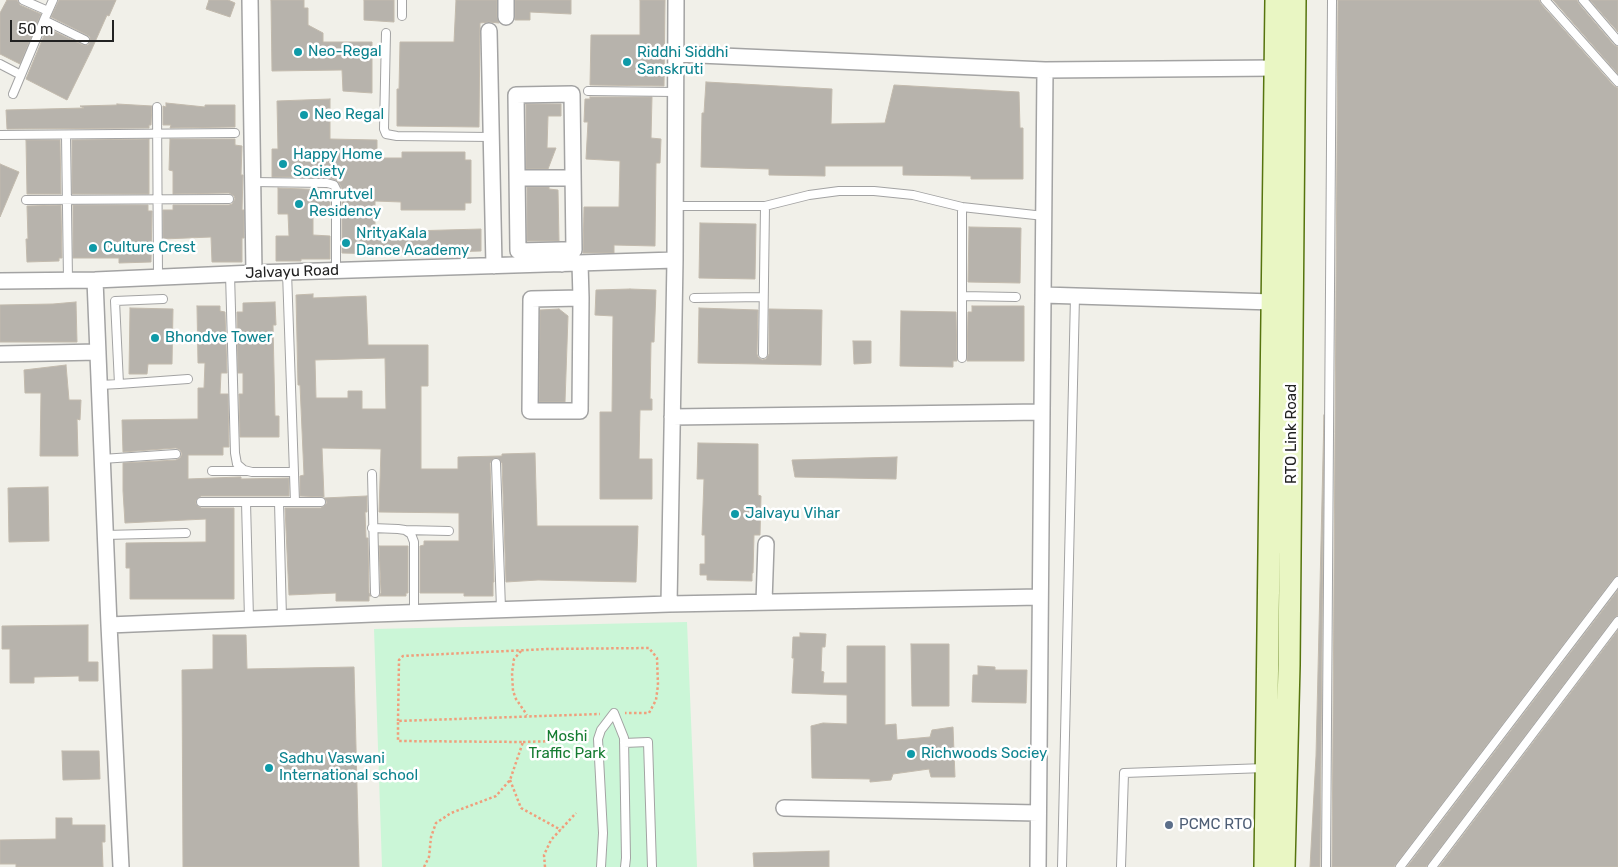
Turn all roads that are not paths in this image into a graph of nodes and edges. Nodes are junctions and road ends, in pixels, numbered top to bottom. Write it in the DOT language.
graph roads {
  1 [pos="24,0"];
  2 [pos="54,0"];
  3 [pos="250,0"];
  4 [pos="402,0"];
  5 [pos="506,0"];
  6 [pos="676,0"];
  7 [pos="1276,0"];
  8 [pos="1295,0"];
  9 [pos="1332,0"];
  10 [pos="1545,0"];
  11 [pos="1583,0"];
  12 [pos="48,11"];
  13 [pos="402,16"];
  14 [pos="506,17"];
  15 [pos="44,20"];
  16 [pos="489,31"];
  17 [pos="386,33"];
  18 [pos="85,40"];
  19 [pos="1618,41"];
  20 [pos="676,54"];
  21 [pos="0,64"];
  22 [pos="1276,68"];
  23 [pos="1044,70"];
  24 [pos="21,75"];
  25 [pos="1618,82"];
  26 [pos="588,91"];
  27 [pos="675,92"];
  28 [pos="13,94"];
  29 [pos="157,107"];
  30 [pos="235,133"];
  31 [pos="157,134"];
  32 [pos="66,135"];
  33 [pos="0,136"];
  34 [pos="491,137"];
  35 [pos="517,178"];
  36 [pos="573,178"];
  37 [pos="252,182"];
  38 [pos="158,199"];
  39 [pos="26,200"];
  40 [pos="67,200"];
  41 [pos="229,200"];
  42 [pos="675,206"];
  43 [pos="765,206"];
  44 [pos="962,207"];
  45 [pos="1044,216"];
  46 [pos="562,257"];
  47 [pos="675,260"];
  48 [pos="580,263"];
  49 [pos="494,266"];
  50 [pos="336,271"];
  51 [pos="287,272"];
  52 [pos="254,273"];
  53 [pos="230,274"];
  54 [pos="158,277"];
  55 [pos="68,280"];
  56 [pos="94,280"];
  57 [pos="0,281"];
  58 [pos="1043,295"];
  59 [pos="962,296"];
  60 [pos="1076,296"];
  61 [pos="764,297"];
  62 [pos="1016,297"];
  63 [pos="581,298"];
  64 [pos="694,298"];
  65 [pos="163,299"];
  66 [pos="1273,302"];
  67 [pos="98,352"];
  68 [pos="0,354"];
  69 [pos="763,354"];
  70 [pos="962,358"];
  71 [pos="188,379"];
  72 [pos="119,384"];
  73 [pos="100,385"];
  74 [pos="1042,412"];
  75 [pos="672,417"];
  76 [pos="176,454"];
  77 [pos="102,459"];
  78 [pos="496,463"];
  79 [pos="212,471"];
  80 [pos="246,471"];
  81 [pos="294,472"];
  82 [pos="372,474"];
  83 [pos="201,502"];
  84 [pos="246,502"];
  85 [pos="279,502"];
  86 [pos="295,502"];
  87 [pos="321,502"];
  88 [pos="372,528"];
  89 [pos="405,530"];
  90 [pos="449,531"];
  91 [pos="186,533"];
  92 [pos="105,535"];
  93 [pos="766,544"];
  94 [pos="1618,581"];
  95 [pos="375,593"];
  96 [pos="1040,596"];
  97 [pos="764,602"];
  98 [pos="669,604"];
  99 [pos="501,609"];
  100 [pos="414,612"];
  101 [pos="282,618"];
  102 [pos="249,619"];
  103 [pos="1618,621"];
  104 [pos="109,625"];
  105 [pos="624,743"];
  106 [pos="1267,768"];
  107 [pos="784,808"];
  108 [pos="1038,813"];
  109 [pos="121,867"];
  110 [pos="600,867"];
  111 [pos="625,867"];
  112 [pos="652,867"];
  113 [pos="1038,867"];
  114 [pos="1062,867"];
  115 [pos="1121,867"];
  116 [pos="1265,867"];
  117 [pos="1284,867"];
  118 [pos="1326,867"];
  119 [pos="1400,867"];
  120 [pos="1432,867"];
  1 -- 12 [label="lane"];
  2 -- 12 [label="lane"];
  3 -- 37 [label="street"];
  4 -- 13 [label="lane"];
  5 -- 14 [label="street"];
  6 -- 20 [label="street"];
  7 -- 22 [label="main road, RTO Link Road"];
  8 -- 117 [label="main road, RTO Link Road"];
  9 -- 118 [label="lane"];
  10 -- 25 [label="lane"];
  11 -- 19 [label="lane"];
  12 -- 15 [label="lane"];
  15 -- 18 [label="lane"];
  15 -- 24 [label="lane"];
  16 -- 34 [label="street"];
  17 -- 34 [label="lane"];
  20 -- 23 [label="street"];
  20 -- 27 [label="street"];
  21 -- 24 [label="lane"];
  22 -- 23 [label="street"];
  22 -- 66 [label="main road, RTO Link Road"];
  23 -- 45 [label="street"];
  24 -- 28 [label="lane"];
  26 -- 27 [label="lane"];
  27 -- 42 [label="street"];
  29 -- 31 [label="lane"];
  30 -- 31 [label="lane"];
  31 -- 32 [label="lane"];
  31 -- 38 [label="lane"];
  32 -- 33 [label="lane"];
  32 -- 40 [label="lane"];
  34 -- 49 [label="street"];
  35 -- 36 [label="street"];
  35 -- 36 [label="street"];
  35 -- 46 [label="street"];
  36 -- 46 [label="street"];
  37 -- 50 [label="lane"];
  37 -- 52 [label="street"];
  38 -- 40 [label="lane"];
  38 -- 41 [label="lane"];
  38 -- 54 [label="lane"];
  39 -- 40 [label="lane"];
  40 -- 55 [label="lane"];
  42 -- 43 [label="lane"];
  42 -- 47 [label="street"];
  43 -- 44 [label="lane"];
  43 -- 61 [label="lane"];
  44 -- 45 [label="lane"];
  44 -- 59 [label="lane"];
  45 -- 58 [label="street"];
  46 -- 48 [label="street, Jalvayu Road"];
  46 -- 49 [label="street, Jalvayu Road"];
  47 -- 48 [label="street, Jalvayu Road"];
  47 -- 75 [label="street"];
  48 -- 63 [label="street"];
  49 -- 50 [label="street, Jalvayu Road"];
  50 -- 51 [label="street, Jalvayu Road"];
  51 -- 52 [label="street, Jalvayu Road"];
  51 -- 81 [label="lane"];
  52 -- 53 [label="street, Jalvayu Road"];
  53 -- 54 [label="street, Jalvayu Road"];
  53 -- 80 [label="lane"];
  54 -- 56 [label="street, Jalvayu Road"];
  55 -- 56 [label="street, Jalvayu Road"];
  55 -- 57 [label="street, Jalvayu Road"];
  56 -- 67 [label="street"];
  58 -- 60 [label="street"];
  58 -- 74 [label="street"];
  59 -- 62 [label="lane"];
  59 -- 70 [label="lane"];
  60 -- 66 [label="street"];
  60 -- 114 [label="lane"];
  61 -- 64 [label="lane"];
  61 -- 69 [label="lane"];
  63 -- 63 [label="street"];
  65 -- 72 [label="lane"];
  66 -- 106 [label="main road, RTO Link Road"];
  67 -- 68 [label="street"];
  67 -- 73 [label="street"];
  71 -- 72 [label="lane"];
  72 -- 73 [label="lane"];
  73 -- 77 [label="street"];
  74 -- 75 [label="street"];
  74 -- 96 [label="street"];
  75 -- 98 [label="street"];
  76 -- 77 [label="lane"];
  77 -- 92 [label="street"];
  78 -- 99 [label="lane"];
  79 -- 80 [label="lane"];
  80 -- 81 [label="lane"];
  81 -- 86 [label="lane"];
  82 -- 88 [label="lane"];
  83 -- 84 [label="lane"];
  84 -- 85 [label="lane"];
  84 -- 102 [label="lane"];
  85 -- 86 [label="lane"];
  85 -- 101 [label="lane"];
  86 -- 87 [label="lane"];
  88 -- 89 [label="lane"];
  88 -- 95 [label="lane"];
  89 -- 90 [label="lane"];
  89 -- 100 [label="lane"];
  91 -- 92 [label="lane"];
  92 -- 104 [label="street"];
  93 -- 97 [label="street"];
  94 -- 119 [label="lane"];
  96 -- 97 [label="street"];
  96 -- 108 [label="street"];
  97 -- 98 [label="street"];
  98 -- 99 [label="street"];
  99 -- 100 [label="street"];
  100 -- 101 [label="street"];
  101 -- 102 [label="street"];
  102 -- 104 [label="street"];
  103 -- 120 [label="lane"];
  104 -- 109 [label="street"];
  105 -- 110 [label="lane"];
  105 -- 111 [label="lane"];
  105 -- 112 [label="lane"];
  106 -- 115 [label="lane"];
  106 -- 116 [label="main road, RTO Link Road"];
  107 -- 108 [label="street"];
  108 -- 113 [label="street"];
}
